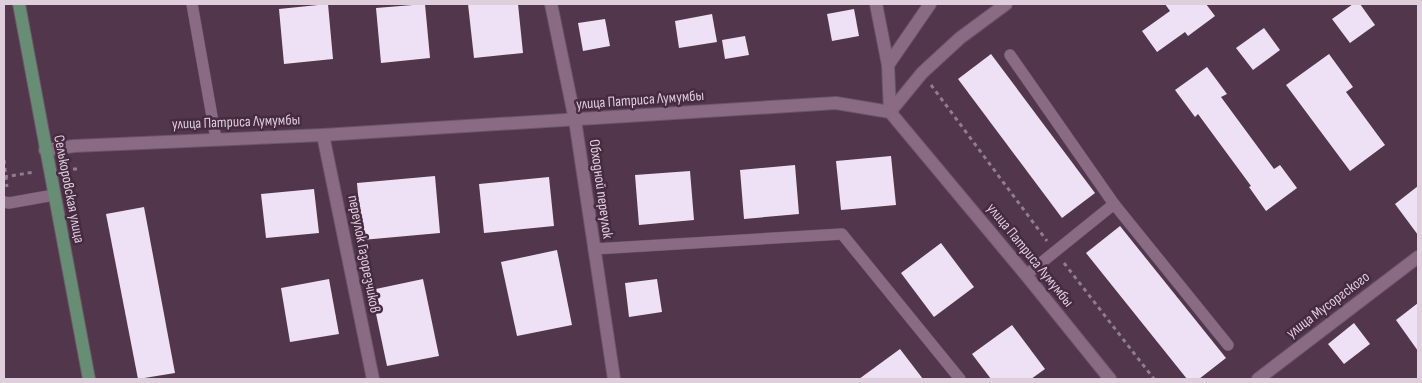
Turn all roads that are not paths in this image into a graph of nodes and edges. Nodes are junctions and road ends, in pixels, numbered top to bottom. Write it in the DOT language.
graph roads {
  1 [pos="19,4"];
  2 [pos="192,4"];
  3 [pos="551,4"];
  4 [pos="876,4"];
  5 [pos="930,4"];
  6 [pos="1006,4"];
  7 [pos="1010,55"];
  8 [pos="888,65"];
  9 [pos="890,112"];
  10 [pos="575,120"];
  11 [pos="323,135"];
  12 [pos="216,139"];
  13 [pos="45,150"];
  14 [pos="54,195"];
  15 [pos="6,202"];
  16 [pos="1114,204"];
  17 [pos="594,249"];
  18 [pos="1418,257"];
  19 [pos="1026,274"];
  20 [pos="1228,345"];
  21 [pos="90,379"];
  22 [pos="373,379"];
  23 [pos="614,379"];
  24 [pos="960,379"];
  25 [pos="1110,379"];
  26 [pos="1258,379"];
  1 -- 13 [label="main road, Селькоровская улица"];
  2 -- 12 [label="lane"];
  3 -- 10 [label="street, Обходной переулок"];
  4 -- 8 [label="street"];
  5 -- 8 [label="street"];
  6 -- 9 [label="street"];
  7 -- 16 [label="lane"];
  8 -- 9 [label="street"];
  9 -- 10 [label="street, улица Патриса Лумумбы"];
  9 -- 19 [label="street, улица Патриса Лумумбы"];
  10 -- 11 [label="street, улица Патриса Лумумбы"];
  10 -- 17 [label="street, Обходной переулок"];
  11 -- 12 [label="street, улица Патриса Лумумбы"];
  11 -- 22 [label="street, переулок Газорезчиков"];
  12 -- 13 [label="street, улица Патриса Лумумбы"];
  13 -- 14 [label="main road, Селькоровская улица"];
  14 -- 15 [label="lane"];
  14 -- 21 [label="main road, Селькоровская улица"];
  16 -- 19 [label="lane"];
  16 -- 20 [label="lane"];
  17 -- 23 [label="street, Обходной переулок"];
  17 -- 24 [label="lane"];
  18 -- 26 [label="street, улица Мусоргского"];
  19 -- 25 [label="street, улица Патриса Лумумбы"];
}
